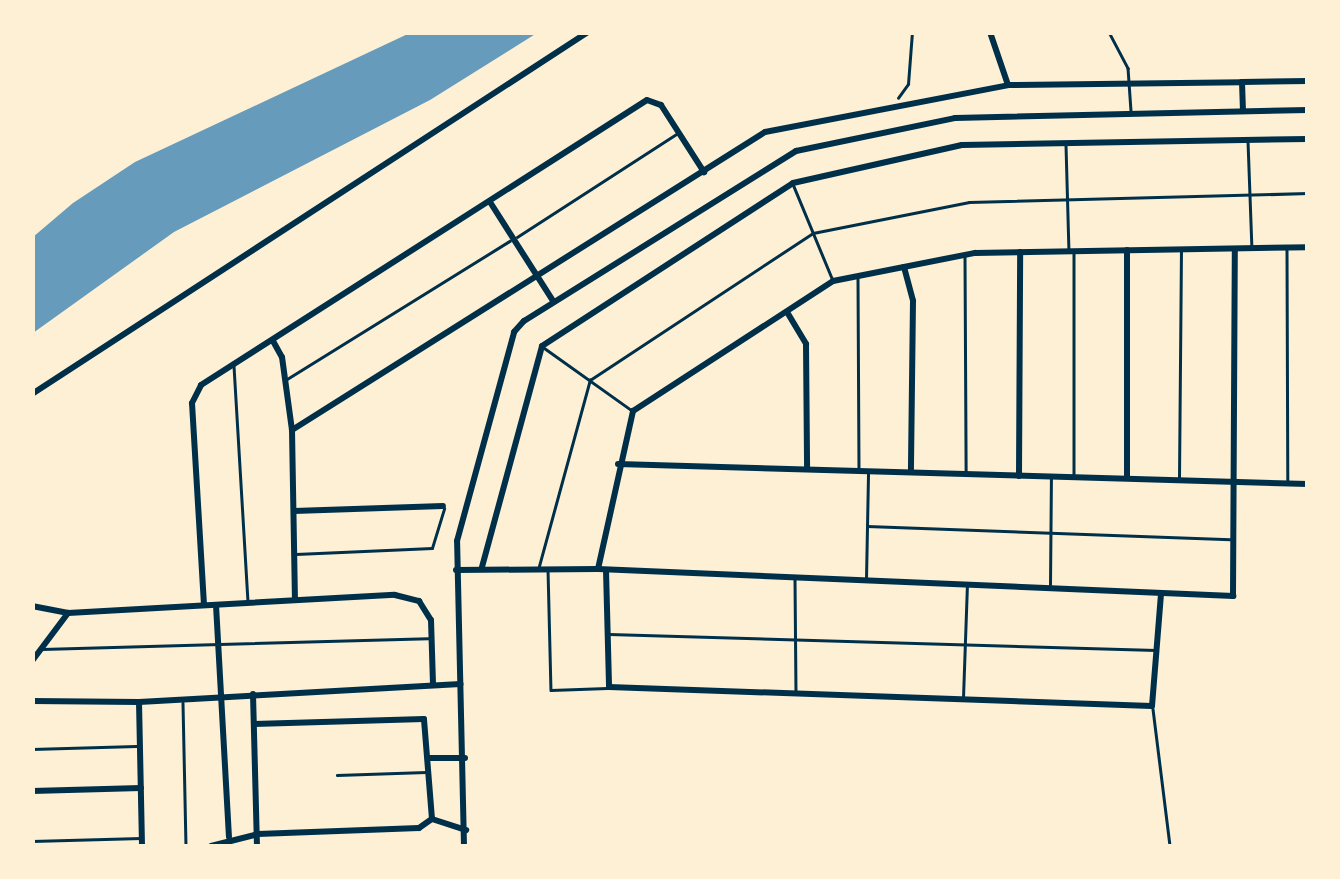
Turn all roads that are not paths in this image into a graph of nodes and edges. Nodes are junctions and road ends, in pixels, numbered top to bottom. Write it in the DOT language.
graph roads {
  1 [pos="588,32"];
  2 [pos="990,32"];
  3 [pos="1109,32"];
  4 [pos="1308,81"];
  5 [pos="1242,82"];
  6 [pos="1008,85"];
  7 [pos="1129,86"];
  8 [pos="1308,110"];
  9 [pos="1244,111"];
  10 [pos="1131,113"];
  11 [pos="678,132"];
  12 [pos="1308,139"];
  13 [pos="1248,140"];
  14 [pos="1066,143"];
  15 [pos="704,172"];
  16 [pos="793,183"];
  17 [pos="1308,193"];
  18 [pos="1251,194"];
  19 [pos="1068,199"];
  20 [pos="490,202"];
  21 [pos="813,233"];
  22 [pos="514,239"];
  23 [pos="1308,247"];
  24 [pos="1252,248"];
  25 [pos="1287,248"];
  26 [pos="1235,249"];
  27 [pos="1127,250"];
  28 [pos="1181,250"];
  29 [pos="1072,251"];
  30 [pos="1020,252"];
  31 [pos="965,255"];
  32 [pos="904,267"];
  33 [pos="538,276"];
  34 [pos="858,276"];
  35 [pos="833,281"];
  36 [pos="554,301"];
  37 [pos="786,312"];
  38 [pos="273,340"];
  39 [pos="542,346"];
  40 [pos="234,365"];
  41 [pos="286,380"];
  42 [pos="590,380"];
  43 [pos="32,394"];
  44 [pos="633,411"];
  45 [pos="292,430"];
  46 [pos="618,464"];
  47 [pos="807,469"];
  48 [pos="864,471"];
  49 [pos="911,472"];
  50 [pos="966,474"];
  51 [pos="1019,476"];
  52 [pos="1051,477"];
  53 [pos="1074,477"];
  54 [pos="1127,478"];
  55 [pos="1179,480"];
  56 [pos="1235,481"];
  57 [pos="1288,483"];
  58 [pos="1308,484"];
  59 [pos="444,506"];
  60 [pos="294,511"];
  61 [pos="867,526"];
  62 [pos="1050,533"];
  63 [pos="1234,539"];
  64 [pos="294,554"];
  65 [pos="482,567"];
  66 [pos="543,568"];
  67 [pos="456,570"];
  68 [pos="602,570"];
  69 [pos="795,578"];
  70 [pos="866,580"];
  71 [pos="967,585"];
  72 [pos="1050,588"];
  73 [pos="1161,593"];
  74 [pos="295,600"];
  75 [pos="248,603"];
  76 [pos="204,605"];
  77 [pos="216,605"];
  78 [pos="32,606"];
  79 [pos="68,613"];
  80 [pos="608,634"];
  81 [pos="432,638"];
  82 [pos="796,640"];
  83 [pos="219,644"];
  84 [pos="966,645"];
  85 [pos="40,649"];
  86 [pos="1156,650"];
  87 [pos="32,661"];
  88 [pos="433,684"];
  89 [pos="460,684"];
  90 [pos="609,688"];
  91 [pos="253,694"];
  92 [pos="796,694"];
  93 [pos="221,696"];
  94 [pos="183,699"];
  95 [pos="32,700"];
  96 [pos="963,700"];
  97 [pos="139,702"];
  98 [pos="1152,706"];
  99 [pos="254,724"];
  100 [pos="140,746"];
  101 [pos="32,750"];
  102 [pos="429,758"];
  103 [pos="465,758"];
  104 [pos="430,772"];
  105 [pos="337,775"];
  106 [pos="141,788"];
  107 [pos="32,791"];
  108 [pos="432,818"];
  109 [pos="466,830"];
  110 [pos="258,834"];
  111 [pos="229,837"];
  112 [pos="32,841"];
  113 [pos="142,842"];
  114 [pos="186,846"];
  115 [pos="211,846"];
  116 [pos="258,846"];
  117 [pos="464,846"];
  118 [pos="1170,846"];
  1 -- 43 [label="street"];
  2 -- 6 [label="street"];
  3 -- 7 [label="lane"];
  4 -- 5 [label="street"];
  5 -- 7 [label="street"];
  5 -- 9 [label="street"];
  6 -- 7 [label="street"];
  6 -- 15 [label="street"];
  7 -- 10 [label="lane"];
  8 -- 9 [label="street"];
  9 -- 10 [label="street"];
  10 -- 36 [label="street"];
  11 -- 15 [label="street"];
  11 -- 20 [label="street"];
  11 -- 22 [label="lane"];
  12 -- 13 [label="street"];
  13 -- 14 [label="street"];
  13 -- 18 [label="lane"];
  14 -- 16 [label="street"];
  14 -- 19 [label="lane"];
  15 -- 33 [label="street"];
  16 -- 21 [label="lane"];
  16 -- 39 [label="street"];
  17 -- 18 [label="lane"];
  18 -- 19 [label="lane"];
  18 -- 24 [label="lane"];
  19 -- 21 [label="lane"];
  19 -- 29 [label="lane"];
  20 -- 22 [label="street"];
  20 -- 38 [label="street"];
  21 -- 35 [label="lane"];
  21 -- 42 [label="lane"];
  22 -- 33 [label="street"];
  22 -- 41 [label="lane"];
  23 -- 25 [label="street"];
  24 -- 25 [label="street"];
  24 -- 26 [label="street"];
  25 -- 57 [label="lane"];
  26 -- 28 [label="street"];
  26 -- 56 [label="street"];
  27 -- 28 [label="street"];
  27 -- 29 [label="street"];
  27 -- 54 [label="street"];
  28 -- 55 [label="lane"];
  29 -- 30 [label="street"];
  29 -- 53 [label="lane"];
  30 -- 31 [label="street"];
  30 -- 51 [label="street"];
  31 -- 32 [label="street"];
  31 -- 50 [label="lane"];
  32 -- 34 [label="street"];
  32 -- 49 [label="street"];
  33 -- 36 [label="street"];
  33 -- 45 [label="street"];
  34 -- 35 [label="street"];
  34 -- 48 [label="lane"];
  35 -- 37 [label="street"];
  36 -- 67 [label="street"];
  37 -- 44 [label="street"];
  37 -- 47 [label="street"];
  38 -- 40 [label="street"];
  38 -- 41 [label="street"];
  39 -- 42 [label="lane"];
  39 -- 65 [label="street"];
  40 -- 75 [label="lane"];
  40 -- 76 [label="street"];
  41 -- 45 [label="street"];
  42 -- 44 [label="lane"];
  42 -- 66 [label="lane"];
  44 -- 46 [label="street"];
  45 -- 60 [label="street"];
  46 -- 47 [label="street"];
  46 -- 68 [label="street"];
  47 -- 48 [label="street"];
  48 -- 49 [label="street"];
  48 -- 61 [label="lane"];
  49 -- 50 [label="street"];
  50 -- 51 [label="street"];
  51 -- 52 [label="street"];
  52 -- 53 [label="street"];
  52 -- 62 [label="lane"];
  53 -- 54 [label="street"];
  54 -- 55 [label="street"];
  55 -- 56 [label="street"];
  56 -- 57 [label="street"];
  56 -- 63 [label="street"];
  57 -- 58 [label="street"];
  59 -- 60 [label="street"];
  59 -- 64 [label="lane"];
  60 -- 64 [label="street"];
  61 -- 62 [label="lane"];
  61 -- 70 [label="lane"];
  62 -- 63 [label="lane"];
  62 -- 72 [label="lane"];
  63 -- 73 [label="street"];
  64 -- 74 [label="street"];
  65 -- 66 [label="street"];
  65 -- 67 [label="street"];
  66 -- 68 [label="street"];
  66 -- 90 [label="lane"];
  67 -- 89 [label="street"];
  68 -- 69 [label="street"];
  68 -- 80 [label="street"];
  69 -- 70 [label="street"];
  69 -- 82 [label="lane"];
  70 -- 71 [label="street"];
  71 -- 72 [label="street"];
  71 -- 84 [label="lane"];
  72 -- 73 [label="street"];
  73 -- 86 [label="street"];
  74 -- 75 [label="street"];
  74 -- 81 [label="street"];
  75 -- 77 [label="street"];
  76 -- 77 [label="street"];
  76 -- 79 [label="street"];
  77 -- 83 [label="street"];
  78 -- 79 [label="street"];
  79 -- 85 [label="street"];
  80 -- 82 [label="lane"];
  80 -- 90 [label="street"];
  81 -- 83 [label="lane"];
  81 -- 88 [label="street"];
  82 -- 84 [label="lane"];
  82 -- 92 [label="lane"];
  83 -- 85 [label="lane"];
  83 -- 93 [label="street"];
  84 -- 86 [label="lane"];
  84 -- 96 [label="lane"];
  85 -- 87 [label="street"];
  86 -- 98 [label="street"];
  88 -- 89 [label="street"];
  88 -- 91 [label="street"];
  89 -- 103 [label="street"];
  90 -- 92 [label="street"];
  91 -- 93 [label="street"];
  91 -- 99 [label="street"];
  92 -- 96 [label="street"];
  93 -- 94 [label="street"];
  93 -- 111 [label="street"];
  94 -- 97 [label="street"];
  94 -- 114 [label="lane"];
  95 -- 97 [label="street"];
  96 -- 98 [label="street"];
  97 -- 100 [label="street"];
  98 -- 118 [label="lane"];
  99 -- 102 [label="street"];
  99 -- 110 [label="street"];
  100 -- 101 [label="lane"];
  100 -- 106 [label="street"];
  102 -- 103 [label="street"];
  102 -- 104 [label="street"];
  103 -- 109 [label="street"];
  104 -- 105 [label="lane"];
  104 -- 108 [label="street"];
  106 -- 107 [label="street"];
  106 -- 113 [label="street"];
  108 -- 109 [label="street"];
  108 -- 110 [label="street"];
  109 -- 117 [label="street"];
  110 -- 111 [label="street"];
  110 -- 116 [label="street"];
  111 -- 115 [label="street"];
  112 -- 113 [label="lane"];
}
